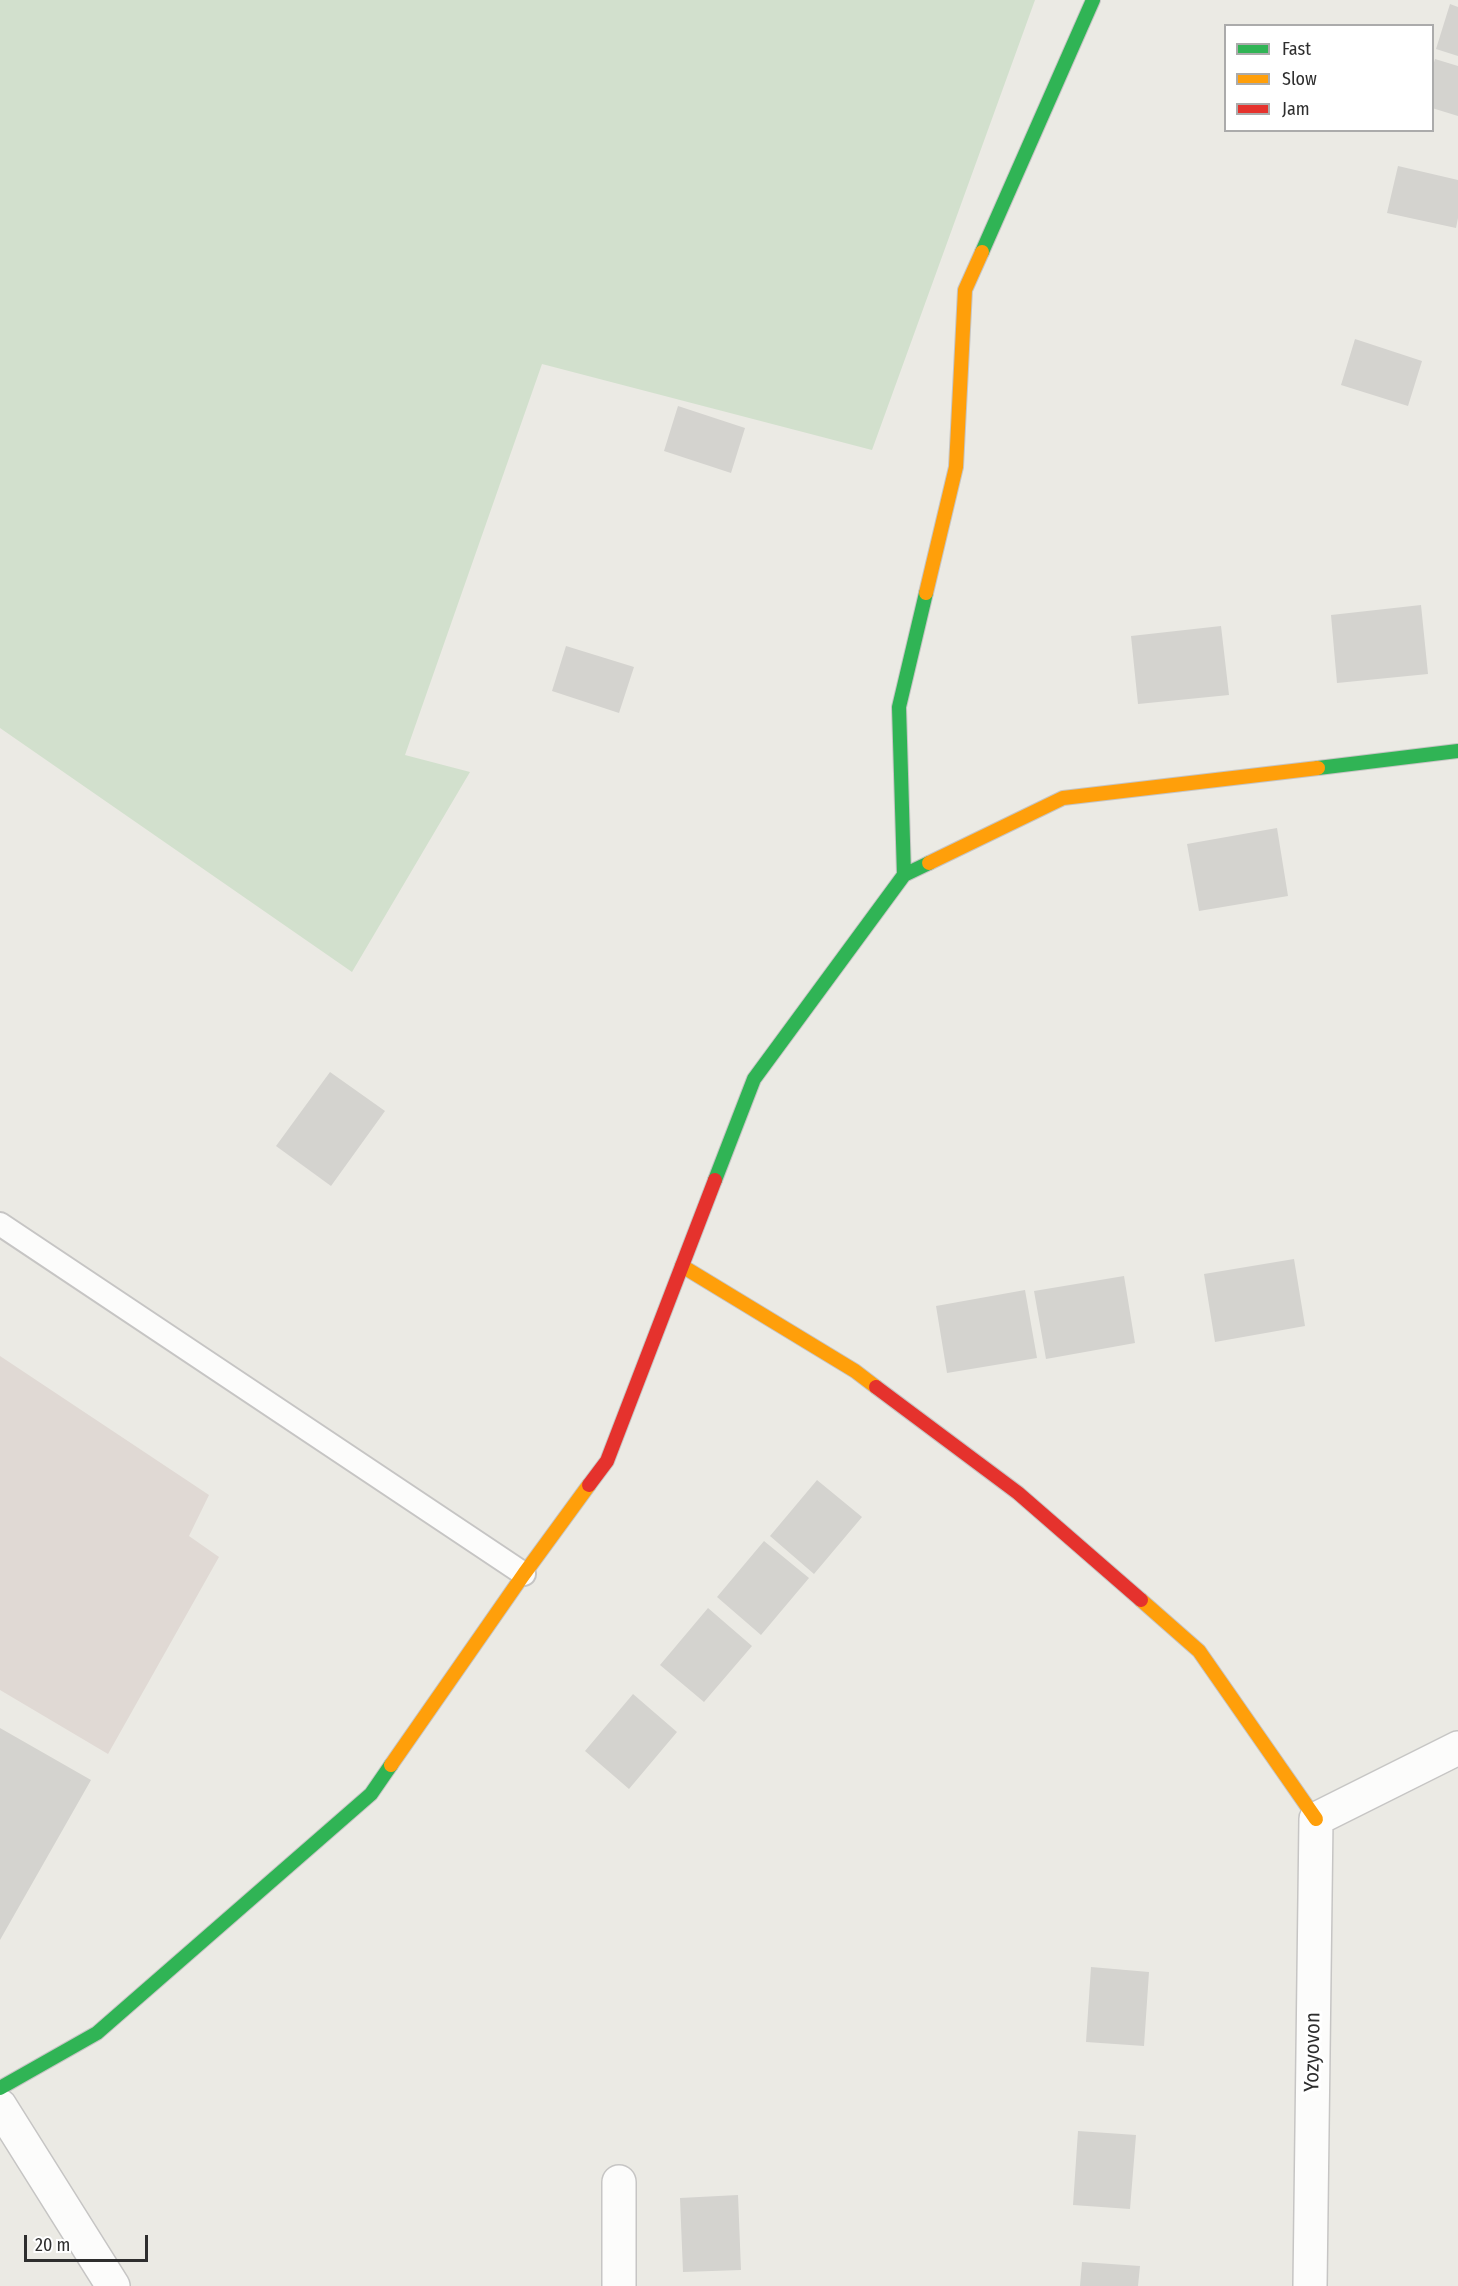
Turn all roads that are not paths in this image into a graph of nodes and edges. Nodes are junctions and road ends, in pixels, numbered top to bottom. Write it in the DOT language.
graph roads {
  1 [pos="1093,0"];
  2 [pos="1458,751"];
  3 [pos="904,875"];
  4 [pos="0,1224"];
  5 [pos="682,1266"];
  6 [pos="524,1574"];
  7 [pos="1458,1748"];
  8 [pos="1316,1819"];
  9 [pos="0,2088"];
  10 [pos="0,2106"];
  11 [pos="619,2182"];
  12 [pos="113,2286"];
  13 [pos="619,2286"];
  14 [pos="1310,2286"];
  1 -- 3 [label="street"];
  2 -- 3 [label="street"];
  3 -- 5 [label="street"];
  4 -- 6 [label="lane"];
  5 -- 6 [label="street"];
  5 -- 8 [label="street"];
  6 -- 9 [label="street"];
  7 -- 8 [label="street"];
  8 -- 14 [label="street, Yozyovon"];
  10 -- 12 [label="street"];
  11 -- 13 [label="street"];
}
